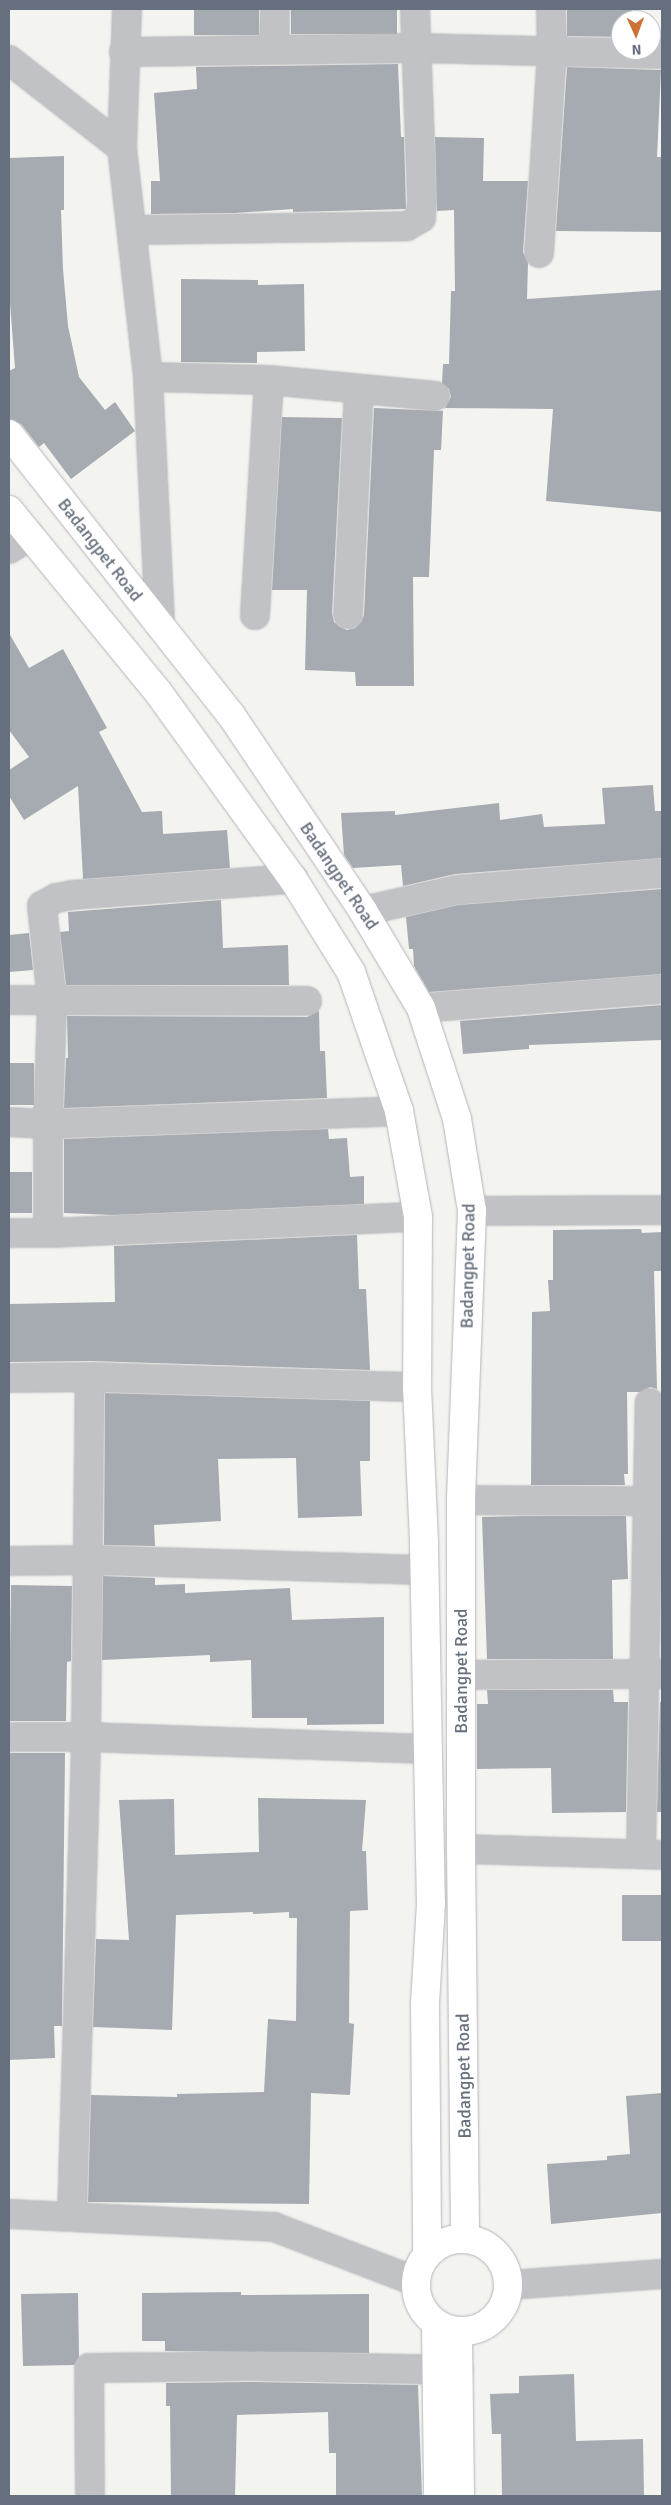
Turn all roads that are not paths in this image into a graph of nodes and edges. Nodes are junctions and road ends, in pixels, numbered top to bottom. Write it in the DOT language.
graph roads {
  1 [pos="127,9"];
  2 [pos="276,9"];
  3 [pos="416,9"];
  4 [pos="551,9"];
  5 [pos="416,48"];
  6 [pos="274,49"];
  7 [pos="552,51"];
  8 [pos="124,52"];
  9 [pos="662,54"];
  10 [pos="9,60"];
  11 [pos="122,148"];
  12 [pos="132,230"];
  13 [pos="539,253"];
  14 [pos="148,376"];
  15 [pos="269,380"];
  16 [pos="359,389"];
  17 [pos="435,396"];
  18 [pos="9,434"];
  19 [pos="9,510"];
  20 [pos="19,543"];
  21 [pos="348,614"];
  22 [pos="255,615"];
  23 [pos="160,626"];
  24 [pos="662,874"];
  25 [pos="293,879"];
  26 [pos="363,911"];
  27 [pos="662,988"];
  28 [pos="9,1000"];
  29 [pos="307,1000"];
  30 [pos="52,1002"];
  31 [pos="421,1008"];
  32 [pos="399,1111"];
  33 [pos="9,1122"];
  34 [pos="48,1124"];
  35 [pos="662,1210"];
  36 [pos="472,1211"];
  37 [pos="418,1217"];
  38 [pos="9,1233"];
  39 [pos="48,1233"];
  40 [pos="90,1376"];
  41 [pos="9,1378"];
  42 [pos="416,1387"];
  43 [pos="650,1403"];
  44 [pos="461,1500"];
  45 [pos="656,1501"];
  46 [pos="88,1560"];
  47 [pos="9,1561"];
  48 [pos="424,1570"];
  49 [pos="653,1674"];
  50 [pos="460,1675"];
  51 [pos="9,1737"];
  52 [pos="86,1737"];
  53 [pos="428,1749"];
  54 [pos="462,1849"];
  55 [pos="652,1854"];
  56 [pos="9,2214"];
  57 [pos="72,2216"];
  58 [pos="466,2238"];
  59 [pos="427,2254"];
  60 [pos="662,2274"];
  61 [pos="415,2281"];
  62 [pos="509,2285"];
  63 [pos="447,2328"];
  64 [pos="447,2370"];
  65 [pos="90,2496"];
  66 [pos="438,2496"];
  67 [pos="460,2496"];
  1 -- 8 [label="street"];
  2 -- 6 [label="street"];
  3 -- 5 [label="street"];
  4 -- 7 [label="street"];
  5 -- 6 [label="street"];
  5 -- 7 [label="street"];
  5 -- 12 [label="street"];
  6 -- 8 [label="street"];
  7 -- 9 [label="street"];
  7 -- 13 [label="street"];
  8 -- 11 [label="street"];
  10 -- 11 [label="street"];
  11 -- 12 [label="street"];
  12 -- 14 [label="street"];
  14 -- 15 [label="street"];
  14 -- 23 [label="street"];
  15 -- 16 [label="street"];
  15 -- 22 [label="street"];
  16 -- 17 [label="street"];
  16 -- 21 [label="street"];
  18 -- 23 [label="main road, Badangpet Road"];
  19 -- 20 [label="main road, Badangpet Road"];
  20 -- 25 [label="main road, Badangpet Road"];
  23 -- 26 [label="main road, Badangpet Road"];
  24 -- 26 [label="street"];
  25 -- 30 [label="street"];
  25 -- 32 [label="main road, Badangpet Road"];
  26 -- 31 [label="main road, Badangpet Road"];
  27 -- 31 [label="street"];
  28 -- 30 [label="street"];
  29 -- 30 [label="street"];
  30 -- 34 [label="street"];
  31 -- 36 [label="main road, Badangpet Road"];
  32 -- 34 [label="street"];
  32 -- 37 [label="main road, Badangpet Road"];
  33 -- 34 [label="street"];
  34 -- 39 [label="street"];
  35 -- 36 [label="street"];
  36 -- 44 [label="main road, Badangpet Road"];
  37 -- 39 [label="street"];
  37 -- 42 [label="main road, Badangpet Road"];
  38 -- 39 [label="street"];
  40 -- 41 [label="street"];
  40 -- 42 [label="street"];
  40 -- 46 [label="street"];
  42 -- 48 [label="main road, Badangpet Road"];
  43 -- 45 [label="street"];
  44 -- 45 [label="street"];
  44 -- 50 [label="main road, Badangpet Road"];
  45 -- 49 [label="street"];
  46 -- 47 [label="street"];
  46 -- 48 [label="street"];
  46 -- 52 [label="street"];
  48 -- 53 [label="main road, Badangpet Road"];
  49 -- 50 [label="street"];
  49 -- 55 [label="street"];
  50 -- 54 [label="main road, Badangpet Road"];
  51 -- 52 [label="street"];
  52 -- 53 [label="street"];
  52 -- 57 [label="street"];
  53 -- 59 [label="main road, Badangpet Road"];
  54 -- 55 [label="street"];
  54 -- 58 [label="main road, Badangpet Road"];
  56 -- 57 [label="street"];
  57 -- 61 [label="street"];
  58 -- 59 [label="main road, Badangpet Road"];
  58 -- 62 [label="main road"];
  59 -- 61 [label="main road, Badangpet Road"];
  60 -- 62 [label="street"];
  61 -- 63 [label="main road"];
  62 -- 63 [label="main road"];
  63 -- 64 [label="main road"];
  64 -- 65 [label="street"];
  64 -- 66 [label="main road"];
  64 -- 67 [label="main road"];
}
